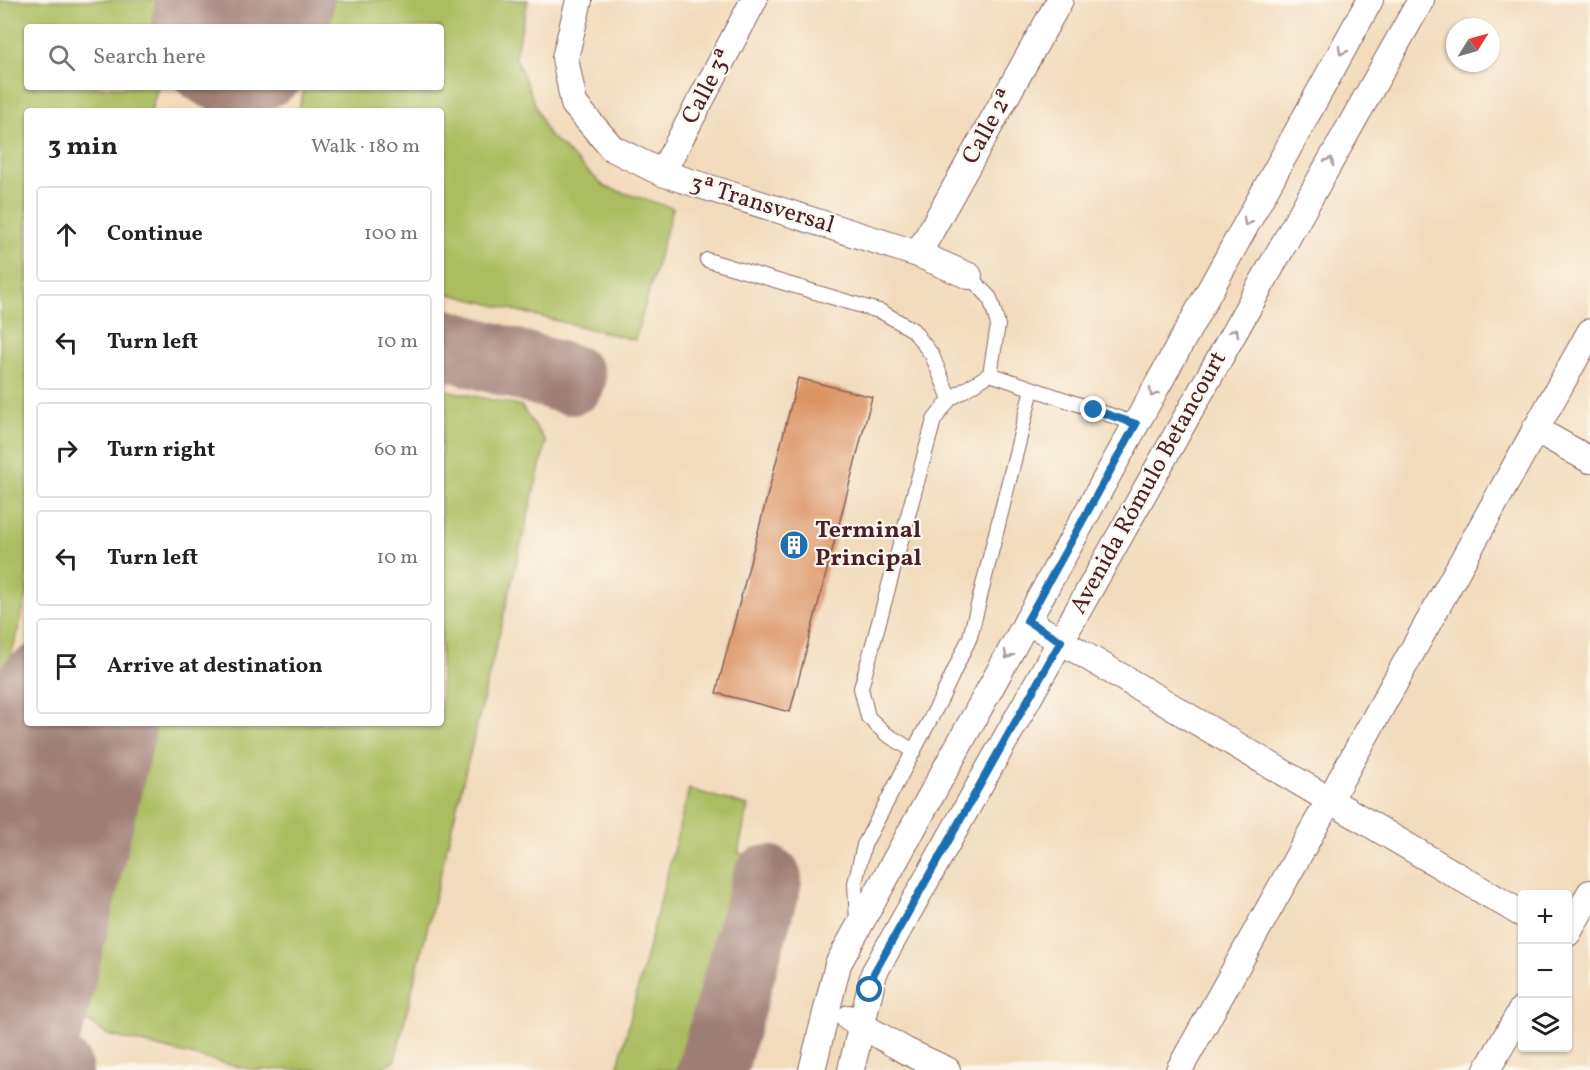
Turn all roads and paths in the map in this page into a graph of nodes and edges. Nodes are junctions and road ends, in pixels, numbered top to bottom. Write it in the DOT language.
graph roads {
  1 [pos="579,0"];
  2 [pos="754,0"];
  3 [pos="1060,0"];
  4 [pos="1370,0"];
  5 [pos="1421,0"];
  6 [pos="662,173"];
  7 [pos="918,254"];
  8 [pos="707,260"];
  9 [pos="969,276"];
  10 [pos="1590,332"];
  11 [pos="990,374"];
  12 [pos="1032,388"];
  13 [pos="950,399"];
  14 [pos="1136,424"];
  15 [pos="1535,429"];
  16 [pos="1590,460"];
  17 [pos="1027,621"];
  18 [pos="1061,641"];
  19 [pos="914,751"];
  20 [pos="1330,799"];
  21 [pos="1590,893"];
  22 [pos="1518,912"];
  23 [pos="1572,926"];
  24 [pos="857,928"];
  25 [pos="827,1006"];
  26 [pos="1518,1016"];
  27 [pos="862,1024"];
  28 [pos="812,1070"];
  29 [pos="851,1070"];
  30 [pos="947,1070"];
  31 [pos="1179,1070"];
  32 [pos="1487,1070"];
  1 -- 6 [label="street, 3ª Transversal"];
  2 -- 6 [label="street, Calle 3ª"];
  3 -- 7 [label="street, Calle 2ª"];
  4 -- 14 [label="street, Avenida Rómulo Betancourt, one-way"];
  18 -- 5 [label="street, Avenida Rómulo Betancourt, one-way"];
  6 -- 7 [label="street, 3ª Transversal"];
  7 -- 9 [label="street, 3ª Transversal"];
  8 -- 13 [label="lane"];
  9 -- 11 [label="lane"];
  10 -- 15 [label="street"];
  11 -- 12 [label="lane"];
  11 -- 13 [label="lane"];
  12 -- 14 [label="lane"];
  12 -- 19 [label="lane"];
  13 -- 19 [label="lane"];
  14 -- 17 [label="street, Avenida Rómulo Betancourt"];
  15 -- 16 [label="street"];
  15 -- 20 [label="street"];
  17 -- 18 [label="street"];
  17 -- 24 [label="street, Avenida Rómulo Betancourt, one-way"];
  18 -- 20 [label="street"];
  18 -- 27 [label="street, Avenida Rómulo Betancourt"];
  19 -- 24 [label="lane"];
  20 -- 22 [label="street"];
  20 -- 31 [label="street"];
  21 -- 23 [label="street"];
  24 -- 25 [label="street, Avenida Rómulo Betancourt"];
  25 -- 27 [label="street"];
  25 -- 28 [label="street, Avenida Rómulo Betancourt"];
  26 -- 32 [label="street"];
  27 -- 29 [label="street, Avenida Rómulo Betancourt"];
  27 -- 30 [label="street"];
}
